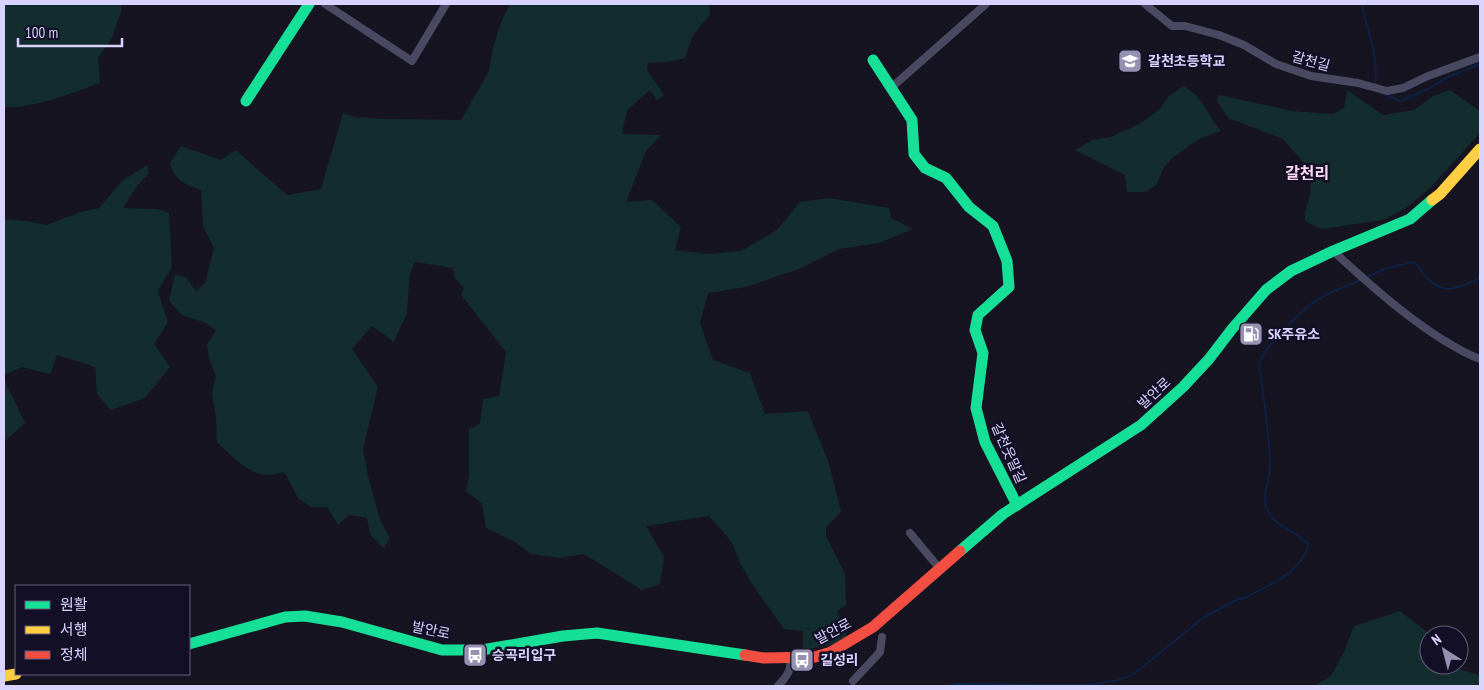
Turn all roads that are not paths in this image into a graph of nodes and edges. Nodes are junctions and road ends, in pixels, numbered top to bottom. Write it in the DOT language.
graph roads {
  1 [pos="309,4"];
  2 [pos="325,4"];
  3 [pos="446,4"];
  4 [pos="986,4"];
  5 [pos="1145,4"];
  6 [pos="1480,57"];
  7 [pos="873,60"];
  8 [pos="892,87"];
  9 [pos="246,101"];
  10 [pos="1480,150"];
  11 [pos="1333,251"];
  12 [pos="1480,359"];
  13 [pos="1017,505"];
  14 [pos="910,533"];
  15 [pos="940,569"];
  16 [pos="882,637"];
  17 [pos="190,644"];
  18 [pos="790,657"];
  19 [pos="852,681"];
  20 [pos="778,686"];
  1 -- 9 [label="main road"];
  2 -- 3 [label="street"];
  4 -- 8 [label="street"];
  5 -- 6 [label="street, 갈천길"];
  7 -- 8 [label="main road, 갈천웃말길"];
  8 -- 13 [label="main road, 갈천웃말길"];
  10 -- 11 [label="main road, 발안로"];
  11 -- 12 [label="street"];
  11 -- 13 [label="main road, 발안로"];
  13 -- 15 [label="main road, 발안로"];
  14 -- 15 [label="street"];
  15 -- 18 [label="main road, 발안로"];
  16 -- 19 [label="street"];
  17 -- 18 [label="main road, 발안로"];
  18 -- 20 [label="street"];
}
